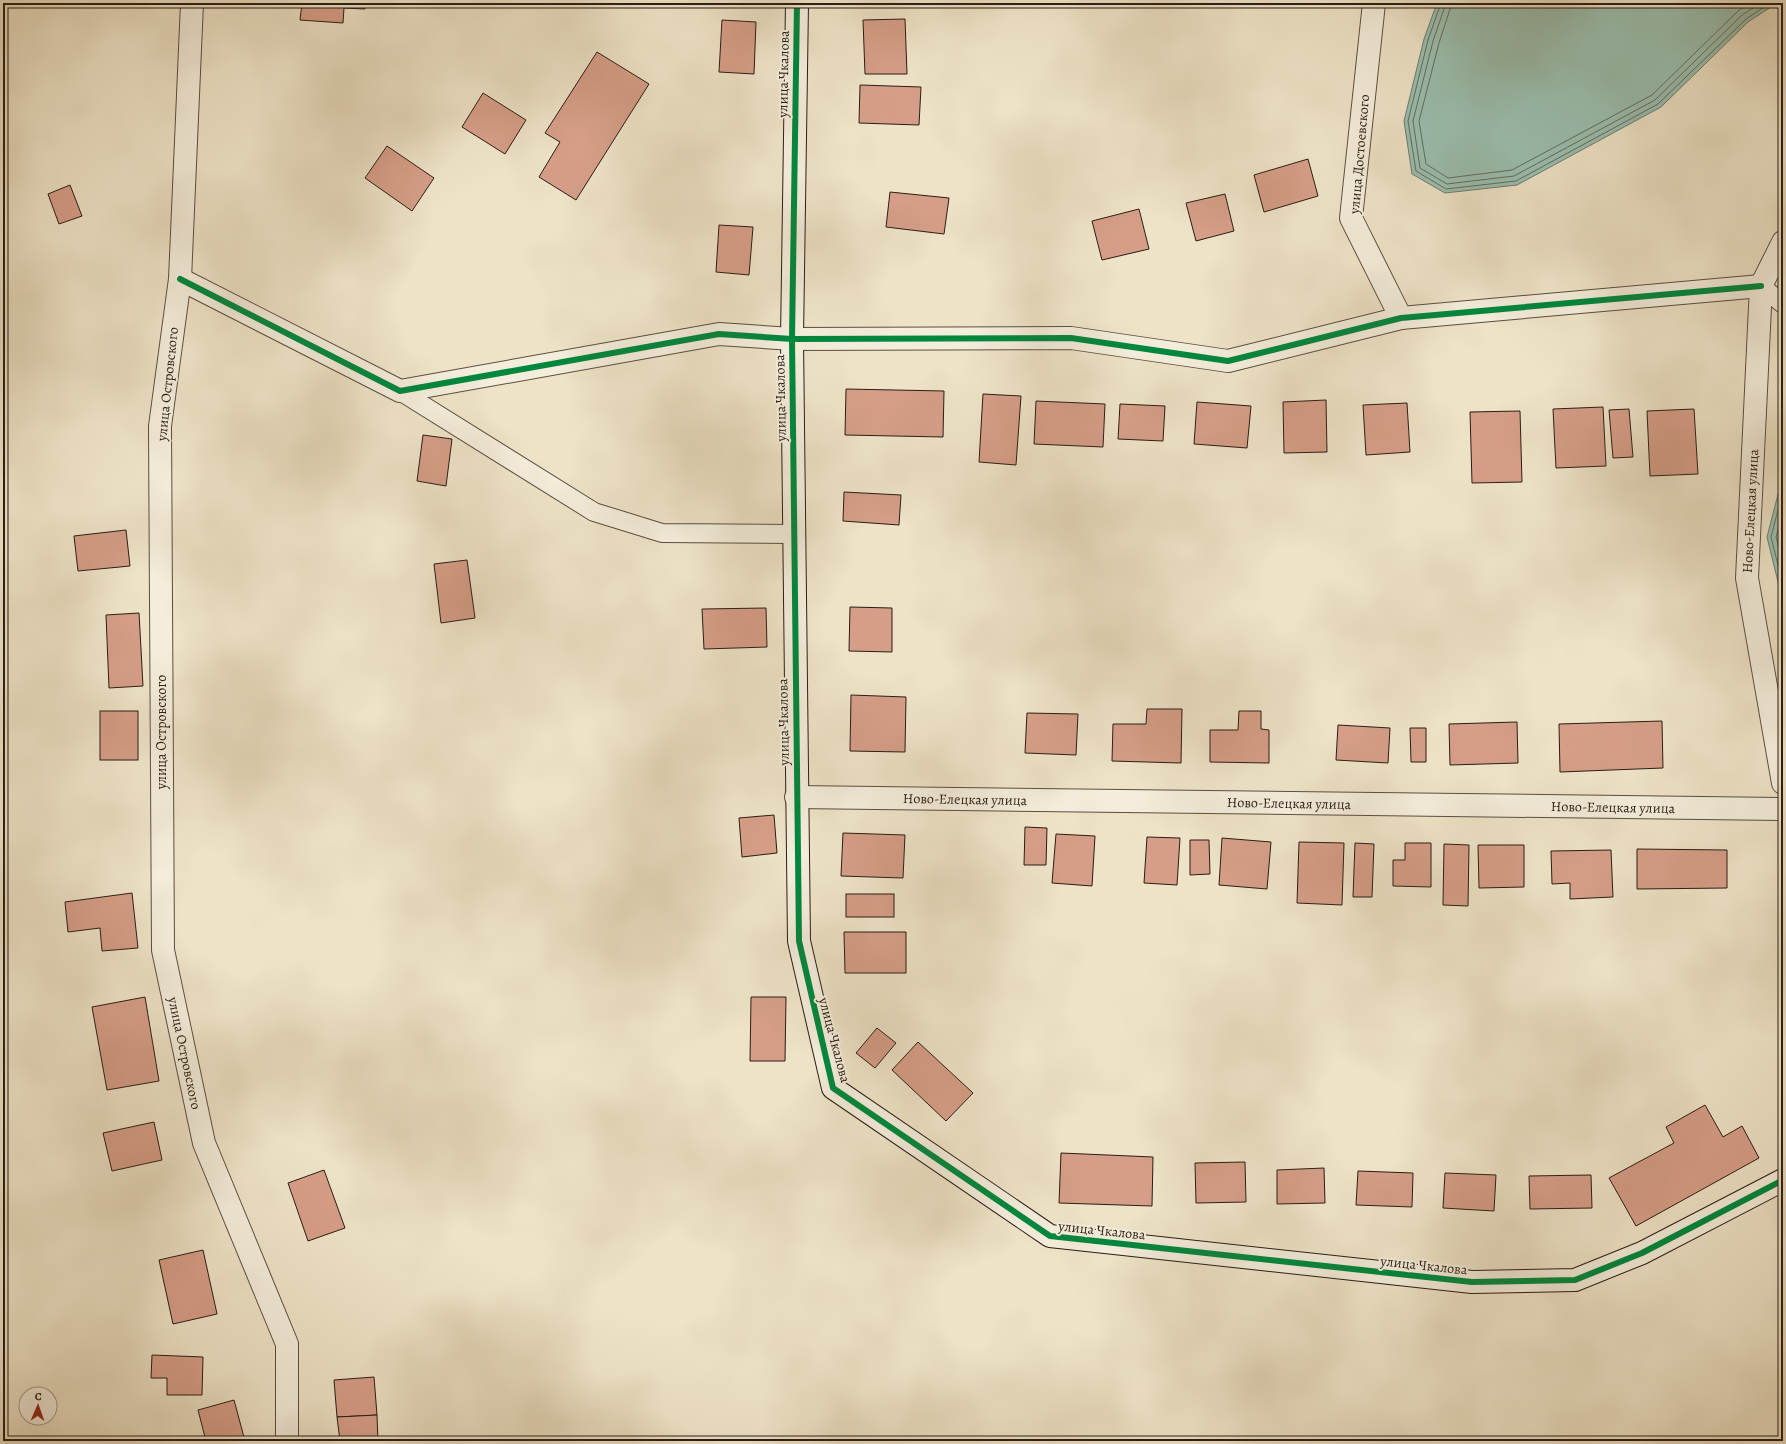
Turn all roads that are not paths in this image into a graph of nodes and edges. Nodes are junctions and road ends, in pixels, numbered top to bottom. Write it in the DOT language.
graph roads {
  1 [pos="192,3"];
  2 [pos="796,3"];
  3 [pos="1374,3"];
  4 [pos="1783,242"];
  5 [pos="180,279"];
  6 [pos="1761,286"];
  7 [pos="1783,304"];
  8 [pos="1401,318"];
  9 [pos="792,339"];
  10 [pos="400,391"];
  11 [pos="794,534"];
  12 [pos="1783,783"];
  13 [pos="796,797"];
  14 [pos="1783,810"];
  15 [pos="1783,1180"];
  16 [pos="287,1441"];
  1 -- 5 [label="street, улица Островского"];
  2 -- 9 [label="street, улица Чкалова"];
  3 -- 8 [label="street, улица Достоевского"];
  4 -- 6 [label="street, Ново-Елецкая улица"];
  5 -- 10 [label="street"];
  5 -- 16 [label="street, улица Островского"];
  6 -- 7 [label="lane"];
  6 -- 8 [label="street"];
  6 -- 12 [label="street, Ново-Елецкая улица"];
  8 -- 9 [label="street"];
  9 -- 10 [label="street"];
  9 -- 11 [label="street, улица Чкалова"];
  10 -- 11 [label="lane"];
  11 -- 13 [label="street, улица Чкалова"];
  13 -- 14 [label="street, Ново-Елецкая улица"];
  13 -- 15 [label="street, улица Чкалова"];
}
